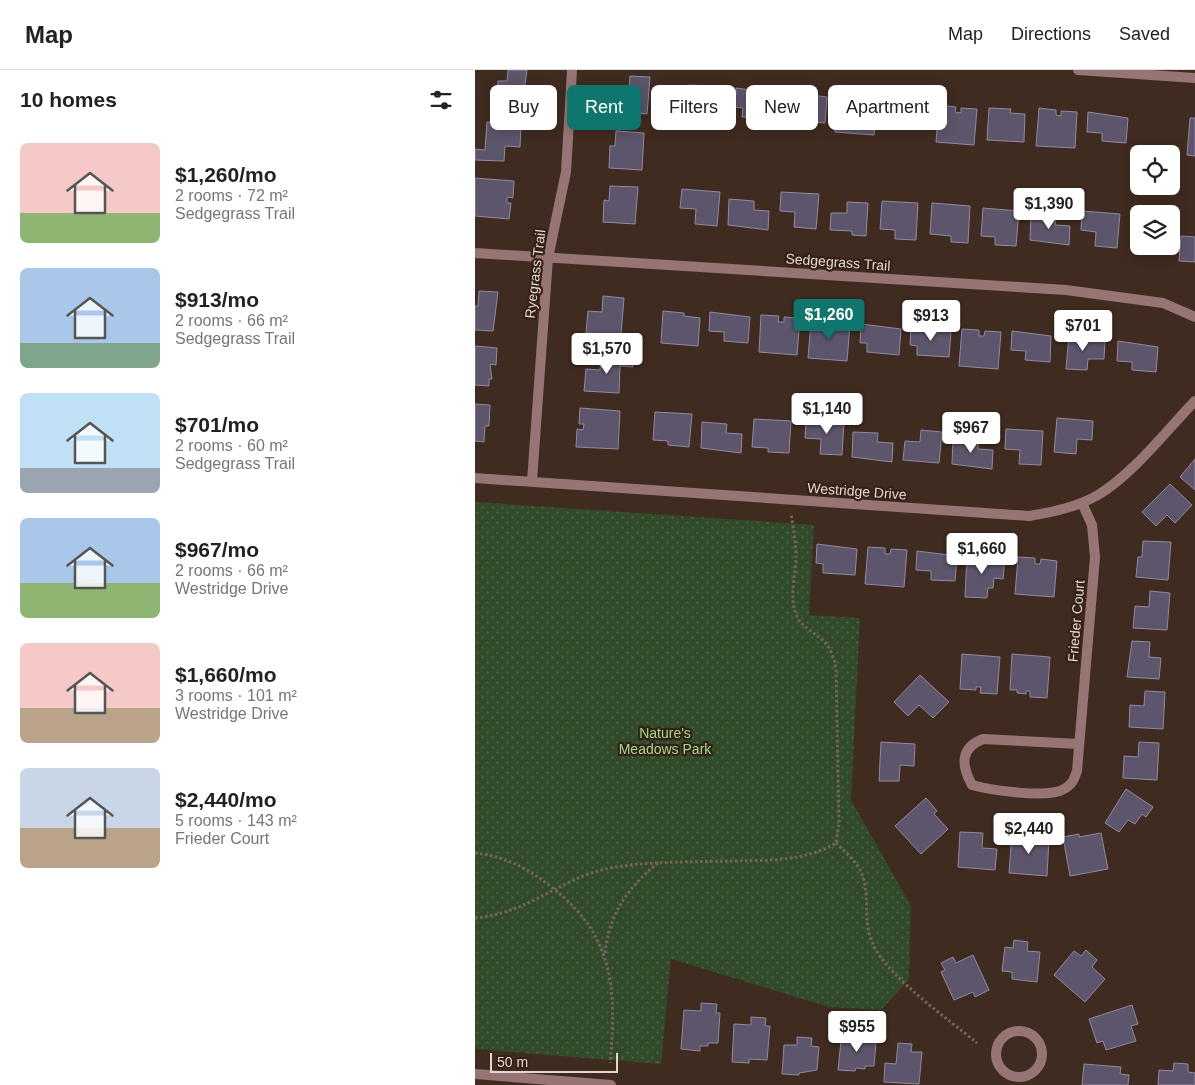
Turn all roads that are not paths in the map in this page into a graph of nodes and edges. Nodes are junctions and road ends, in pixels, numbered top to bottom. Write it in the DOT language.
graph roads {
  1 [pos="572,70"];
  2 [pos="1079,70"];
  3 [pos="1195,78"];
  4 [pos="475,253"];
  5 [pos="548,258"];
  6 [pos="1195,317"];
  7 [pos="1195,401"];
  8 [pos="475,478"];
  9 [pos="532,482"];
  10 [pos="1082,503"];
  11 [pos="1079,744"];
  12 [pos="475,1074"];
  13 [pos="1017,1081"];
  14 [pos="611,1085"];
  1 -- 5 [label="street, Ryegrass Trail"];
  2 -- 3 [label="street"];
  4 -- 5 [label="street, Sedgegrass Trail"];
  5 -- 6 [label="street, Sedgegrass Trail"];
  5 -- 9 [label="street, Ryegrass Trail"];
  7 -- 10 [label="street, Westridge Drive"];
  8 -- 9 [label="street, Westridge Drive"];
  9 -- 10 [label="street, Westridge Drive"];
  10 -- 11 [label="street, Frieder Court"];
  11 -- 11 [label="street, Frieder Court"];
  12 -- 14 [label="street"];
  13 -- 13 [label="street"];
}
